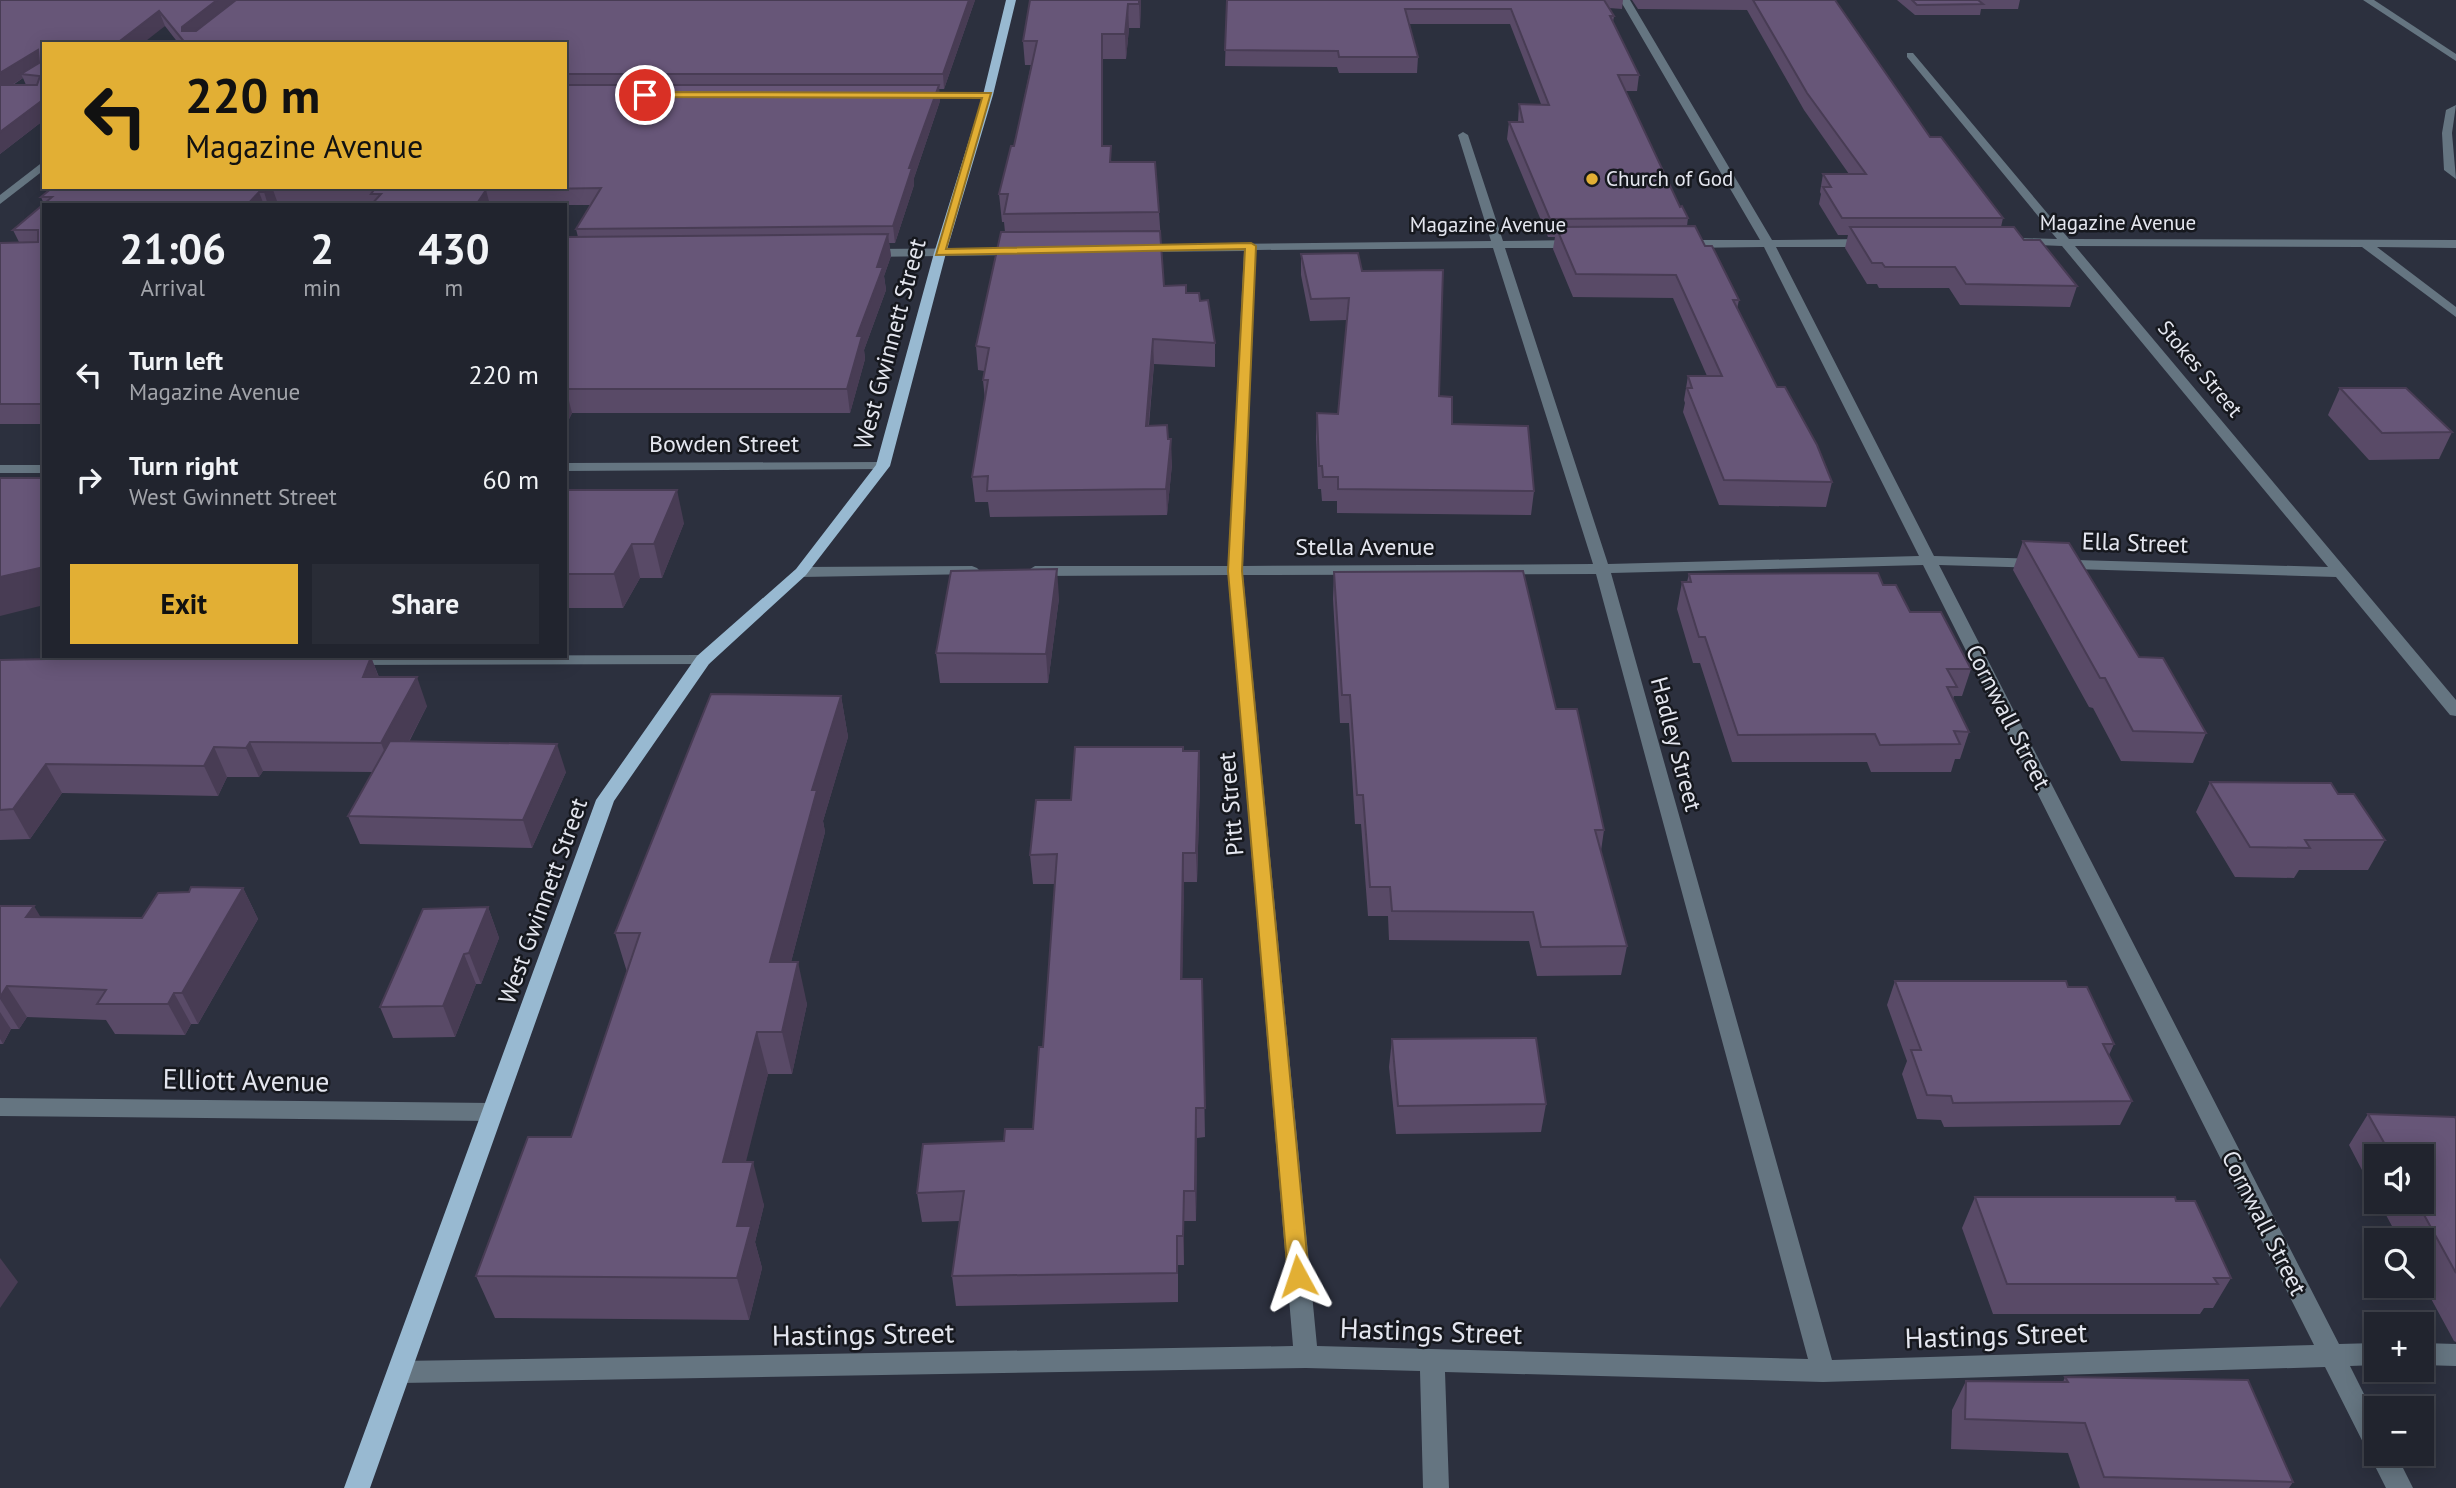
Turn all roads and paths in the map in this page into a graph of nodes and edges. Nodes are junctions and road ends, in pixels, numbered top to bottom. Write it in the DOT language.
graph roads {
  1 [pos="1011,0"];
  2 [pos="1625,0"];
  3 [pos="2368,0"];
  4 [pos="1910,55"];
  5 [pos="2456,58"];
  6 [pos="906,95"];
  7 [pos="988,95"];
  8 [pos="2456,108"];
  9 [pos="1463,135"];
  10 [pos="42,166"];
  11 [pos="2456,176"];
  12 [pos="0,201"];
  13 [pos="2067,241"];
  14 [pos="1999,242"];
  15 [pos="1768,243"];
  16 [pos="1877,243"];
  17 [pos="1498,244"];
  18 [pos="1592,244"];
  19 [pos="1674,244"];
  20 [pos="2365,244"];
  21 [pos="2456,244"];
  22 [pos="1251,246"];
  23 [pos="1129,248"];
  24 [pos="1034,250"];
  25 [pos="856,253"];
  26 [pos="940,253"];
  27 [pos="2456,313"];
  28 [pos="883,466"];
  29 [pos="567,467"];
  30 [pos="0,469"];
  31 [pos="42,469"];
  32 [pos="1928,560"];
  33 [pos="1602,569"];
  34 [pos="983,571"];
  35 [pos="1025,571"];
  36 [pos="1235,571"];
  37 [pos="801,572"];
  38 [pos="2340,572"];
  39 [pos="331,660"];
  40 [pos="703,660"];
  41 [pos="2456,711"];
  42 [pos="0,1107"];
  43 [pos="492,1112"];
  44 [pos="2330,1353"];
  45 [pos="2364,1354"];
  46 [pos="2434,1354"];
  47 [pos="2456,1355"];
  48 [pos="1306,1357"];
  49 [pos="1432,1361"];
  50 [pos="1823,1371"];
  51 [pos="400,1372"];
  52 [pos="2364,1420"];
  53 [pos="2388,1466"];
  54 [pos="357,1488"];
  55 [pos="1436,1488"];
  56 [pos="2400,1488"];
  1 -- 7 [label="main road, West Gwinnett Street"];
  2 -- 15 [label="street, Cornwall Street"];
  3 -- 5 [label="street"];
  4 -- 13 [label="street, Stokes Street"];
  6 -- 7 [label="street"];
  7 -- 26 [label="main road, West Gwinnett Street"];
  8 -- 11 [label="street"];
  9 -- 17 [label="street, Hadley Street"];
  10 -- 12 [label="street"];
  13 -- 14 [label="street, Magazine Avenue"];
  13 -- 20 [label="street, Magazine Avenue"];
  13 -- 38 [label="street, Stokes Street"];
  15 -- 16 [label="street"];
  15 -- 19 [label="street"];
  15 -- 32 [label="street, Cornwall Street"];
  17 -- 18 [label="street, Magazine Avenue"];
  17 -- 22 [label="street, Magazine Avenue"];
  17 -- 33 [label="street, Hadley Street"];
  20 -- 21 [label="street, Magazine Avenue"];
  20 -- 27 [label="street"];
  22 -- 23 [label="street, Magazine Avenue"];
  22 -- 36 [label="street, Pitt Street"];
  24 -- 26 [label="street"];
  25 -- 26 [label="street"];
  26 -- 28 [label="main road, West Gwinnett Street"];
  28 -- 29 [label="street, Bowden Street"];
  28 -- 37 [label="main road, West Gwinnett Street"];
  30 -- 31 [label="street"];
  32 -- 33 [label="street, Stella Avenue"];
  32 -- 38 [label="street, Ella Street"];
  32 -- 44 [label="street, Cornwall Street"];
  33 -- 36 [label="street, Stella Avenue"];
  33 -- 50 [label="street, Hadley Street"];
  34 -- 37 [label="street"];
  35 -- 36 [label="street, Stella Avenue"];
  36 -- 48 [label="street, Pitt Street"];
  37 -- 40 [label="main road, West Gwinnett Street"];
  38 -- 41 [label="street, Stokes Street"];
  39 -- 40 [label="street"];
  40 -- 43 [label="main road, West Gwinnett Street"];
  42 -- 43 [label="street, Elliott Avenue"];
  43 -- 51 [label="main road, West Gwinnett Street"];
  44 -- 45 [label="street, Hastings Street"];
  44 -- 50 [label="street, Hastings Street"];
  44 -- 52 [label="street, Cornwall Street"];
  46 -- 47 [label="street"];
  48 -- 49 [label="street, Hastings Street"];
  48 -- 51 [label="street, Hastings Street"];
  49 -- 50 [label="street, Hastings Street"];
  49 -- 55 [label="street"];
  51 -- 54 [label="main road, West Gwinnett Street"];
  53 -- 56 [label="street"];
}
